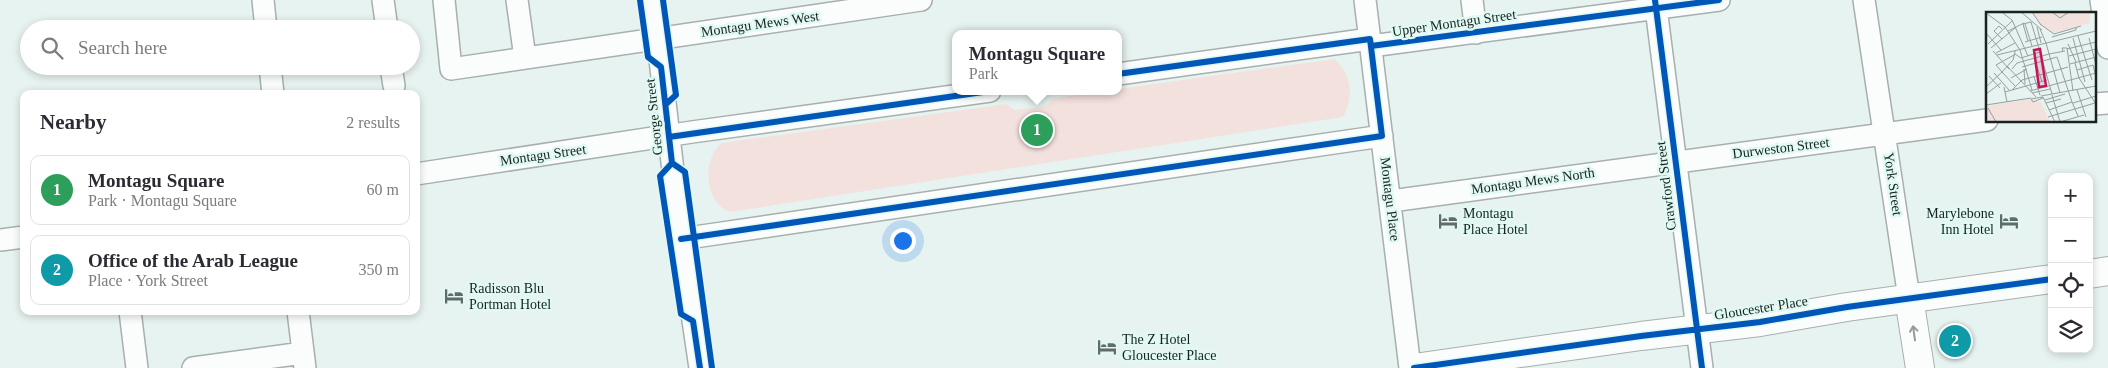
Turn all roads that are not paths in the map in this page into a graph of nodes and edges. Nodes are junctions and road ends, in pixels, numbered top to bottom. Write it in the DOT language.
graph roads {
  1 [pos="263,0"];
  2 [pos="383,0"];
  3 [pos="444,0"];
  4 [pos="517,0"];
  5 [pos="653,0"];
  6 [pos="921,0"];
  7 [pos="1365,0"];
  8 [pos="1472,0"];
  9 [pos="1719,0"];
  10 [pos="1864,0"];
  11 [pos="2101,0"];
  12 [pos="1656,4"];
  13 [pos="265,20"];
  14 [pos="386,20"];
  15 [pos="1476,33"];
  16 [pos="658,38"];
  17 [pos="1371,43"];
  18 [pos="2108,48"];
  19 [pos="525,58"];
  20 [pos="1122,74"];
  21 [pos="271,75"];
  22 [pos="273,90"];
  23 [pos="962,95"];
  24 [pos="1986,120"];
  25 [pos="1886,135"];
  26 [pos="1382,136"];
  27 [pos="669,137"];
  28 [pos="1676,162"];
  29 [pos="420,173"];
  30 [pos="1390,201"];
  31 [pos="20,238"];
  32 [pos="682,239"];
  33 [pos="0,240"];
  34 [pos="2108,271"];
  35 [pos="2093,273"];
  36 [pos="2048,280"];
  37 [pos="1909,298"];
  38 [pos="130,315"];
  39 [pos="298,315"];
  40 [pos="1697,330"];
  41 [pos="304,361"];
  42 [pos="137,368"];
  43 [pos="193,368"];
  44 [pos="700,368"];
  45 [pos="1412,368"];
  46 [pos="1702,368"];
  47 [pos="1920,368"];
  1 -- 13 [label="street"];
  2 -- 14 [label="street"];
  3 -- 19 [label="street, Montagu Mews West"];
  4 -- 19 [label="street"];
  5 -- 16 [label="street, George Street"];
  6 -- 16 [label="street, Montagu Mews West"];
  7 -- 17 [label="street, Montagu Place"];
  8 -- 15 [label="street"];
  9 -- 12 [label="street, Upper Montagu Street"];
  10 -- 25 [label="street, York Street"];
  11 -- 18 [label="street"];
  12 -- 15 [label="street, Upper Montagu Street"];
  12 -- 28 [label="street, Crawford Street"];
  15 -- 17 [label="street, Upper Montagu Street"];
  16 -- 19 [label="street, Montagu Mews West"];
  16 -- 27 [label="street, George Street"];
  17 -- 20 [label="street, Upper Montagu Street"];
  17 -- 26 [label="street, Montagu Place"];
  21 -- 22 [label="street"];
  23 -- 27 [label="street, Montagu Street"];
  24 -- 25 [label="street, Durweston Street"];
  25 -- 28 [label="street, Durweston Street"];
  25 -- 37 [label="street, York Street"];
  26 -- 30 [label="street, Montagu Place"];
  26 -- 32 [label="street"];
  27 -- 29 [label="street, Montagu Street"];
  27 -- 32 [label="street, George Street"];
  28 -- 30 [label="street, Montagu Mews North"];
  28 -- 40 [label="street, Crawford Street"];
  30 -- 45 [label="street, Montagu Place"];
  31 -- 33 [label="street"];
  32 -- 44 [label="street, George Street"];
  34 -- 35 [label="main road"];
  36 -- 37 [label="main road, Gloucester Place"];
  37 -- 40 [label="main road, Gloucester Place"];
  47 -- 37 [label="main road, York Street, one-way"];
  38 -- 42 [label="street"];
  39 -- 41 [label="street"];
  40 -- 45 [label="main road, Gloucester Place"];
  40 -- 46 [label="street, Crawford Street"];
  41 -- 43 [label="street"];
}
